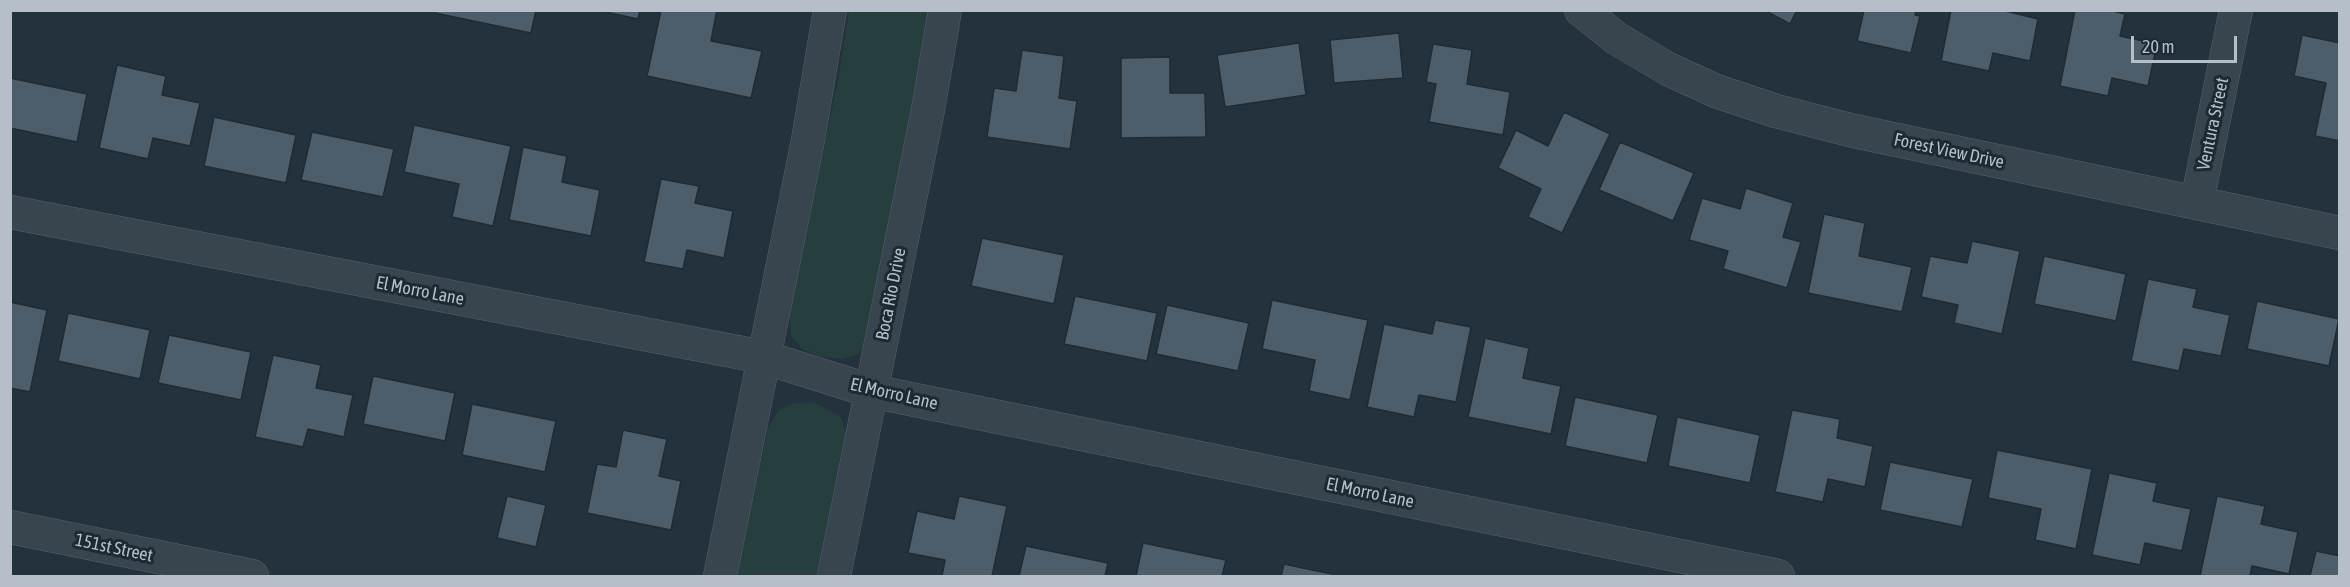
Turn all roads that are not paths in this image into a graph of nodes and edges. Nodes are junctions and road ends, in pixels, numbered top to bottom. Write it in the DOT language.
graph roads {
  1 [pos="830,10"];
  2 [pos="945,10"];
  3 [pos="1581,10"];
  4 [pos="2236,10"];
  5 [pos="2197,202"];
  6 [pos="10,212"];
  7 [pos="2340,233"];
  8 [pos="764,357"];
  9 [pos="871,391"];
  10 [pos="10,527"];
  11 [pos="252,576"];
  12 [pos="720,576"];
  13 [pos="834,576"];
  14 [pos="1779,576"];
  1 -- 8 [label="street"];
  2 -- 9 [label="street, Boca Rio Drive"];
  3 -- 5 [label="street, Forest View Drive"];
  4 -- 5 [label="street, Ventura Street"];
  5 -- 7 [label="street, Forest View Drive"];
  6 -- 8 [label="street, El Morro Lane"];
  8 -- 9 [label="street, El Morro Lane"];
  8 -- 12 [label="street"];
  9 -- 13 [label="street, Boca Rio Drive"];
  9 -- 14 [label="street, El Morro Lane"];
  10 -- 11 [label="street, 151st Street"];
}
